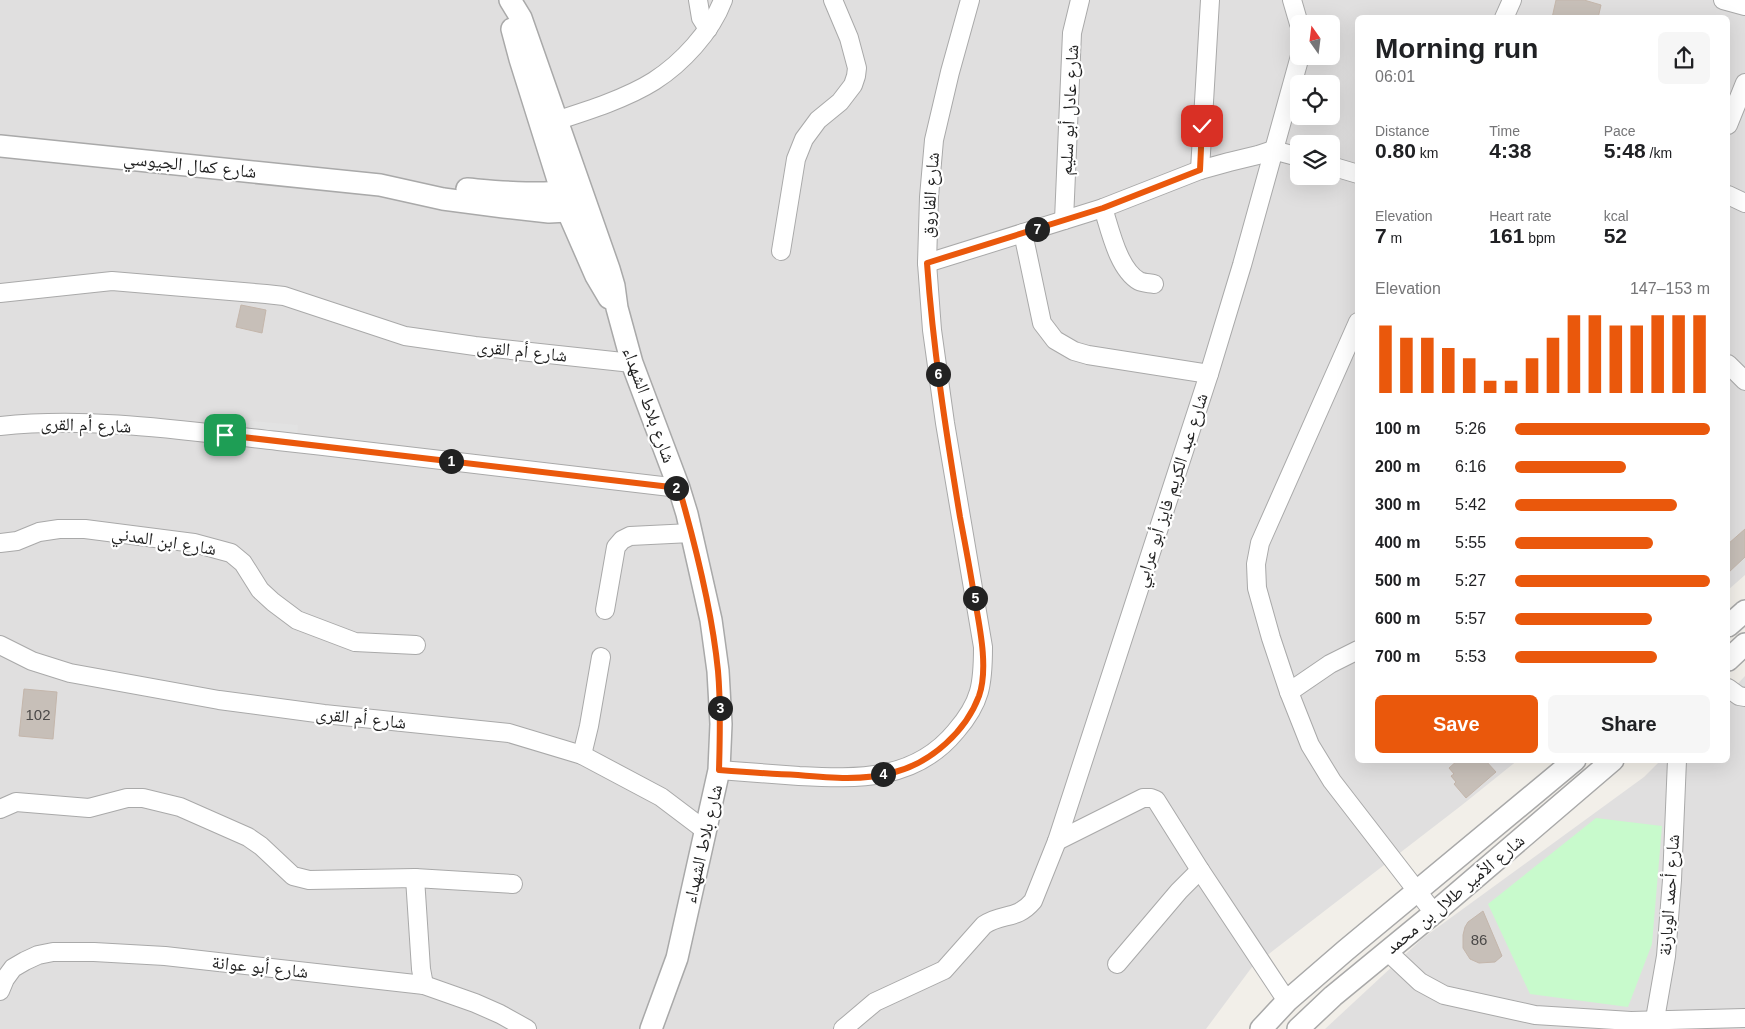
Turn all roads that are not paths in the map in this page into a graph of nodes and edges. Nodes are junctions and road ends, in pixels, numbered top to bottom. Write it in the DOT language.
graph roads {
  1 [pos="510,0"];
  2 [pos="698,0"];
  3 [pos="723,0"];
  4 [pos="833,0"];
  5 [pos="970,0"];
  6 [pos="1080,0"];
  7 [pos="1210,0"];
  8 [pos="1292,0"];
  9 [pos="1512,0"];
  10 [pos="1723,0"];
  11 [pos="1745,6"];
  12 [pos="1296,15"];
  13 [pos="1505,15"];
  14 [pos="708,29"];
  15 [pos="1297,65"];
  16 [pos="1745,83"];
  17 [pos="1730,120"];
  18 [pos="549,122"];
  19 [pos="0,146"];
  20 [pos="1273,150"];
  21 [pos="1290,155"];
  22 [pos="1340,169"];
  23 [pos="1200,170"];
  24 [pos="1355,173"];
  25 [pos="1730,196"];
  26 [pos="575,201"];
  27 [pos="1745,203"];
  28 [pos="1103,208"];
  29 [pos="1064,220"];
  30 [pos="1023,233"];
  31 [pos="781,252"];
  32 [pos="927,263"];
  33 [pos="1154,284"];
  34 [pos="0,293"];
  35 [pos="1355,329"];
  36 [pos="632,363"];
  37 [pos="1730,366"];
  38 [pos="1209,374"];
  39 [pos="1745,381"];
  40 [pos="0,426"];
  41 [pos="679,488"];
  42 [pos="691,533"];
  43 [pos="0,543"];
  44 [pos="605,610"];
  45 [pos="1745,611"];
  46 [pos="1730,624"];
  47 [pos="1745,644"];
  48 [pos="0,645"];
  49 [pos="416,645"];
  50 [pos="1355,652"];
  51 [pos="601,657"];
  52 [pos="1730,658"];
  53 [pos="1730,689"];
  54 [pos="1288,692"];
  55 [pos="1745,697"];
  56 [pos="582,754"];
  57 [pos="1571,763"];
  58 [pos="1609,763"];
  59 [pos="1677,763"];
  60 [pos="719,770"];
  61 [pos="0,809"];
  62 [pos="706,830"];
  63 [pos="1057,841"];
  64 [pos="1200,870"];
  65 [pos="416,878"];
  66 [pos="513,884"];
  67 [pos="1417,892"];
  68 [pos="1434,913"];
  69 [pos="1387,951"];
  70 [pos="1117,964"];
  71 [pos="424,985"];
  72 [pos="0,991"];
  73 [pos="1287,1001"];
  74 [pos="1745,1018"];
  75 [pos="1534,1022"];
  76 [pos="1656,1024"];
  77 [pos="527,1029"];
  78 [pos="651,1029"];
  79 [pos="843,1029"];
  80 [pos="1261,1029"];
  81 [pos="1298,1029"];
  1 -- 18 [label="street, شارع بلاط الشهداء"];
  2 -- 14 [label="street"];
  3 -- 14 [label="street"];
  4 -- 31 [label="street"];
  5 -- 32 [label="street, شارع الفاروق"];
  6 -- 29 [label="street, شارع عادل أبو سليم"];
  7 -- 23 [label="street"];
  8 -- 12 [label="street"];
  9 -- 13 [label="street"];
  10 -- 11 [label="street"];
  14 -- 18 [label="street"];
  15 -- 20 [label="street, شارع عبد الكريم فايز أبو عرابي"];
  16 -- 17 [label="street"];
  18 -- 26 [label="street, شارع بلاط الشهداء"];
  19 -- 26 [label="street, شارع كمال الجيوسي"];
  20 -- 21 [label="street"];
  20 -- 23 [label="street"];
  20 -- 38 [label="street, شارع عبد الكريم فايز أبو عرابي"];
  22 -- 24 [label="street"];
  23 -- 28 [label="street"];
  25 -- 27 [label="street"];
  26 -- 36 [label="street, شارع بلاط الشهداء"];
  28 -- 29 [label="street"];
  28 -- 33 [label="street"];
  29 -- 30 [label="street"];
  30 -- 32 [label="street"];
  30 -- 38 [label="street"];
  32 -- 60 [label="street, شارع الفاروق"];
  34 -- 36 [label="street, شارع أم القرى"];
  35 -- 54 [label="street"];
  36 -- 41 [label="street, شارع بلاط الشهداء"];
  37 -- 39 [label="street"];
  38 -- 63 [label="street, شارع عبد الكريم فايز أبو عرابي"];
  40 -- 41 [label="street, شارع أم القرى"];
  41 -- 42 [label="street, شارع بلاط الشهداء"];
  42 -- 44 [label="street"];
  42 -- 60 [label="street, شارع بلاط الشهداء"];
  43 -- 49 [label="street, شارع ابن المدني"];
  45 -- 46 [label="street"];
  47 -- 52 [label="street"];
  48 -- 56 [label="street, شارع أم القرى"];
  50 -- 54 [label="street"];
  51 -- 56 [label="street"];
  53 -- 55 [label="street"];
  54 -- 67 [label="street"];
  56 -- 62 [label="street, شارع أم القرى"];
  57 -- 67 [label="street, شارع الأمير طلال بن محمد"];
  58 -- 68 [label="street, شارع الأمير طلال بن محمد"];
  59 -- 76 [label="street, شارع أحمد الوبارنة"];
  60 -- 62 [label="street, شارع بلاط الشهداء"];
  61 -- 65 [label="street"];
  62 -- 78 [label="street, شارع بلاط الشهداء"];
  63 -- 64 [label="street"];
  63 -- 79 [label="street, شارع عبد الكريم فايز أبو عرابي"];
  64 -- 70 [label="street"];
  64 -- 73 [label="street"];
  65 -- 66 [label="street"];
  65 -- 71 [label="street"];
  67 -- 68 [label="street"];
  67 -- 73 [label="street, شارع الأمير طلال بن محمد"];
  68 -- 69 [label="street, شارع الأمير طلال بن محمد"];
  69 -- 75 [label="street"];
  69 -- 81 [label="street, شارع الأمير طلال بن محمد"];
  71 -- 72 [label="street, شارع أبو عوانة"];
  71 -- 77 [label="street, شارع أبو عوانة"];
  73 -- 80 [label="street, شارع الأمير طلال بن محمد"];
  74 -- 76 [label="street"];
  75 -- 76 [label="street"];
}
